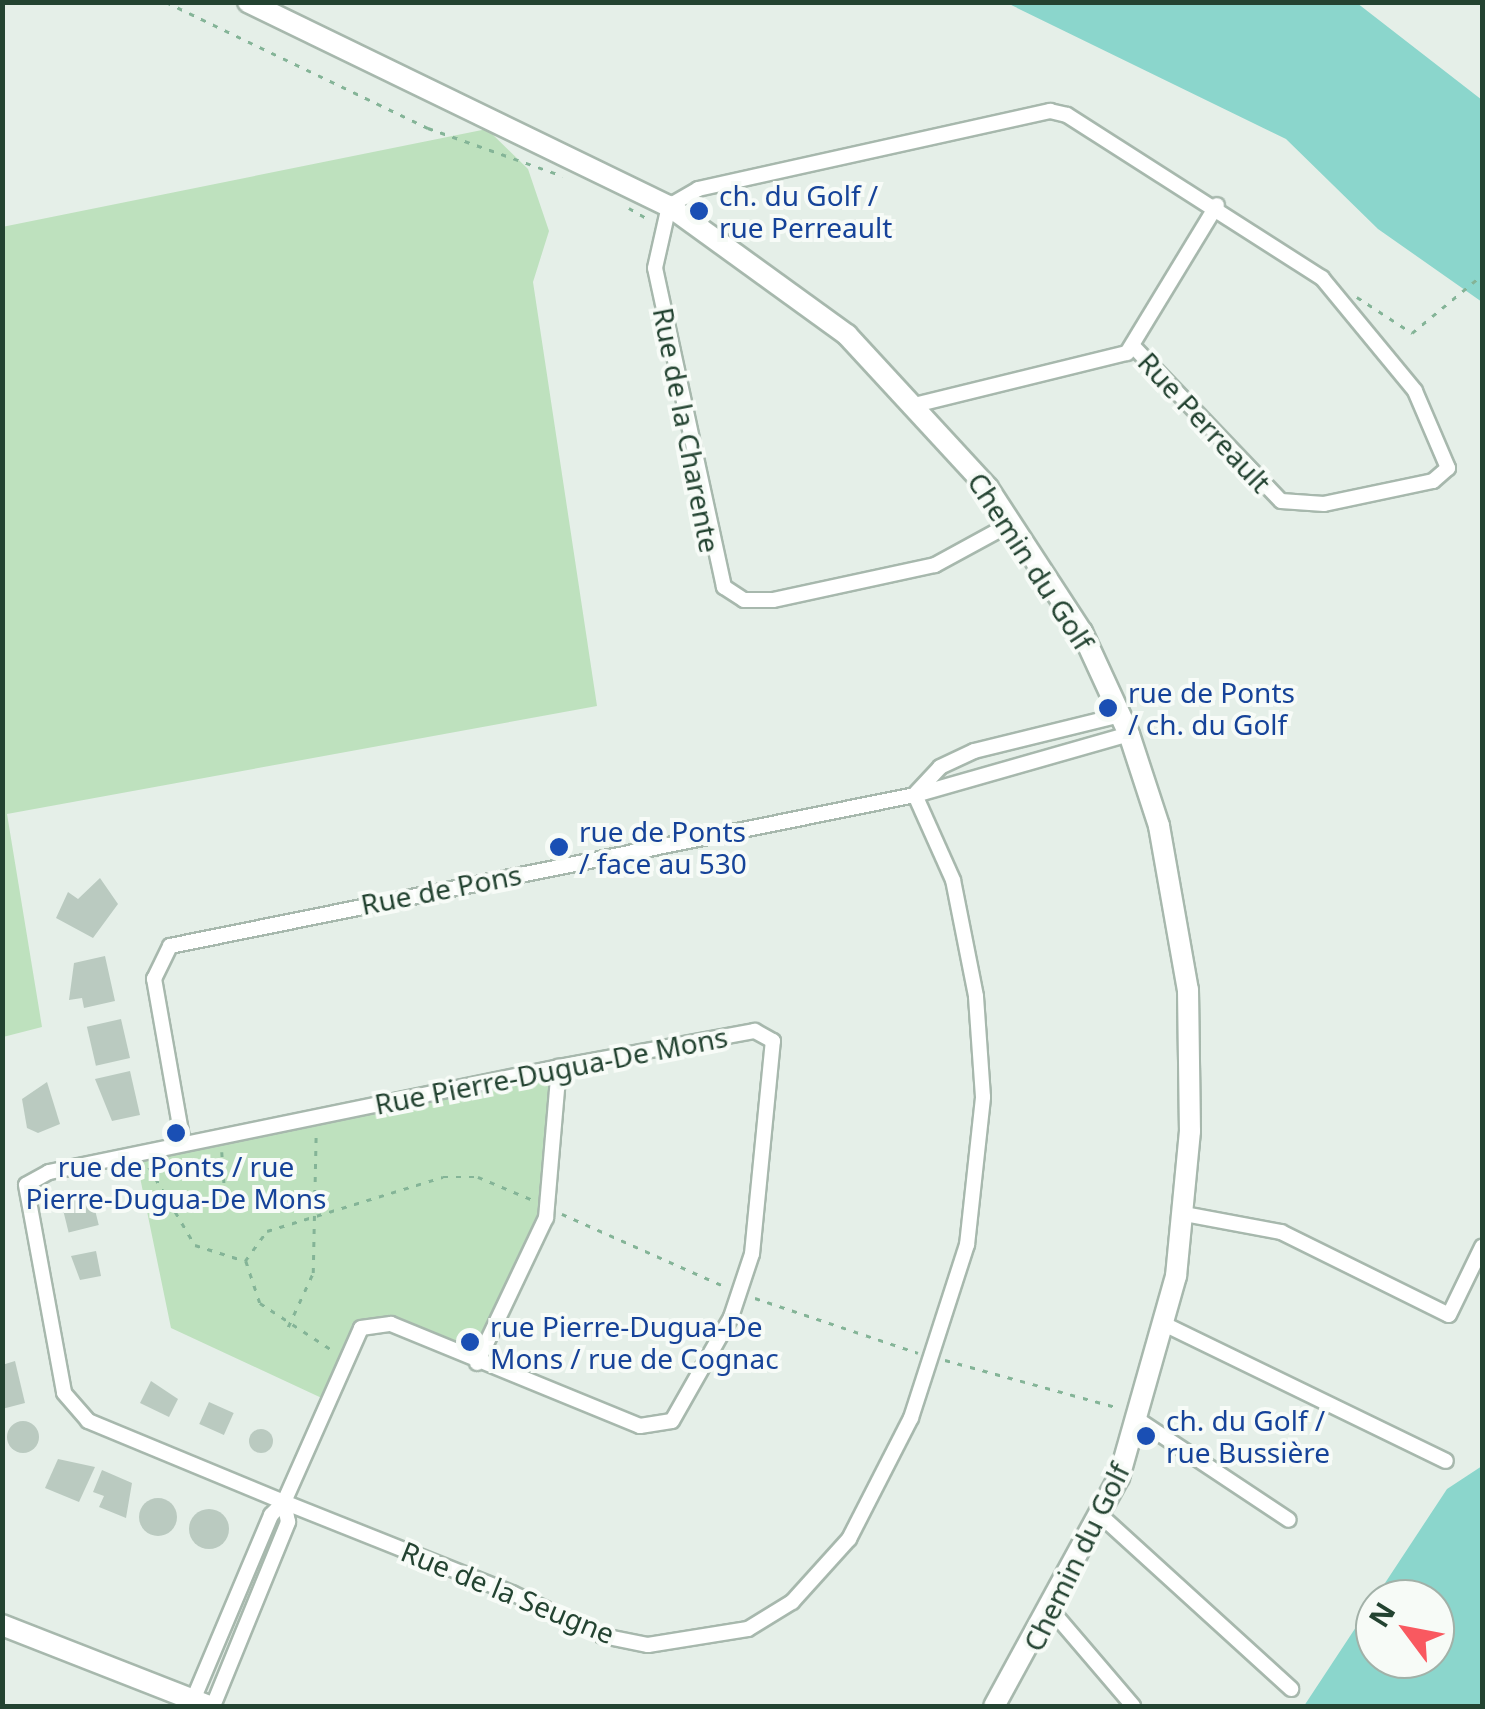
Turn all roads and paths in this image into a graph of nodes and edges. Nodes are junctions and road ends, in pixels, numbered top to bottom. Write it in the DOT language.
graph roads {
  1 [pos="248,2"];
  2 [pos="1217,205"];
  3 [pos="669,206"];
  4 [pos="1482,276"];
  5 [pos="1344,304"];
  6 [pos="1134,347"];
  7 [pos="918,404"];
  8 [pos="1012,523"];
  9 [pos="1125,725"];
  10 [pos="914,795"];
  11 [pos="559,1067"];
  12 [pos="314,1116"];
  13 [pos="219,1136"];
  14 [pos="184,1143"];
  15 [pos="144,1152"];
  16 [pos="225,1194"];
  17 [pos="549,1208"];
  18 [pos="1184,1214"];
  19 [pos="311,1221"];
  20 [pos="1482,1247"];
  21 [pos="246,1260"];
  22 [pos="740,1293"];
  23 [pos="1166,1325"];
  24 [pos="288,1327"];
  25 [pos="342,1356"];
  26 [pos="932,1357"];
  27 [pos="477,1363"];
  28 [pos="1138,1419"];
  29 [pos="1446,1460"];
  30 [pos="284,1502"];
  31 [pos="1100,1514"];
  32 [pos="1289,1520"];
  33 [pos="1052,1611"];
  34 [pos="2,1625"];
  35 [pos="1291,1688"];
  36 [pos="205,1704"];
  37 [pos="994,1706"];
  38 [pos="1133,1706"];
  1 -- 3 [label="street, Chemin du Golf"];
  2 -- 3 [label="street, Rue Perreault"];
  2 -- 5 [label="street, Rue Perreault"];
  2 -- 6 [label="street, Rue Perreault"];
  3 -- 7 [label="street, Chemin du Golf"];
  3 -- 8 [label="street, Rue de la Charente"];
  4 -- 5 [label="path"];
  5 -- 6 [label="street, Rue Perreault"];
  6 -- 7 [label="street, Rue Perreault"];
  7 -- 8 [label="street, Chemin du Golf"];
  8 -- 9 [label="street, Chemin du Golf"];
  9 -- 10 [label="street, Rue de Pons"];
  9 -- 10 [label="street"];
  9 -- 18 [label="street, Chemin du Golf"];
  10 -- 14 [label="street, Rue de Pons"];
  10 -- 26 [label="street, Rue de la Seugne"];
  11 -- 12 [label="street, Rue Pierre-Dugua-De Mons"];
  11 -- 17 [label="street"];
  11 -- 22 [label="street, Rue Pierre-Dugua-De Mons"];
  12 -- 13 [label="street, Rue Pierre-Dugua-De Mons"];
  12 -- 19 [label="path"];
  13 -- 14 [label="street, Rue Pierre-Dugua-De Mons"];
  13 -- 16 [label="path"];
  14 -- 15 [label="street, Rue de la Seugne"];
  15 -- 21 [label="path"];
  15 -- 30 [label="street, Rue de la Seugne"];
  17 -- 19 [label="path"];
  17 -- 22 [label="path"];
  17 -- 27 [label="street"];
  18 -- 20 [label="street"];
  18 -- 23 [label="street, Chemin du Golf"];
  19 -- 21 [label="path"];
  19 -- 24 [label="path"];
  21 -- 24 [label="path"];
  22 -- 26 [label="path"];
  22 -- 27 [label="street, Rue Pierre-Dugua-De Mons"];
  23 -- 28 [label="street, Chemin du Golf"];
  23 -- 29 [label="street"];
  24 -- 25 [label="path"];
  25 -- 27 [label="street, Rue Pierre-Dugua-De Mons"];
  25 -- 30 [label="street, Rue Pierre-Dugua-De Mons"];
  26 -- 28 [label="path"];
  26 -- 30 [label="street, Rue de la Seugne"];
  28 -- 31 [label="street, Chemin du Golf"];
  28 -- 32 [label="street"];
  30 -- 36 [label="street, Rue Pierre-Dugua-De Mons"];
  31 -- 33 [label="street, Chemin du Golf"];
  31 -- 35 [label="street"];
  33 -- 37 [label="street, Chemin du Golf"];
  33 -- 38 [label="street"];
  34 -- 36 [label="street"];
}
